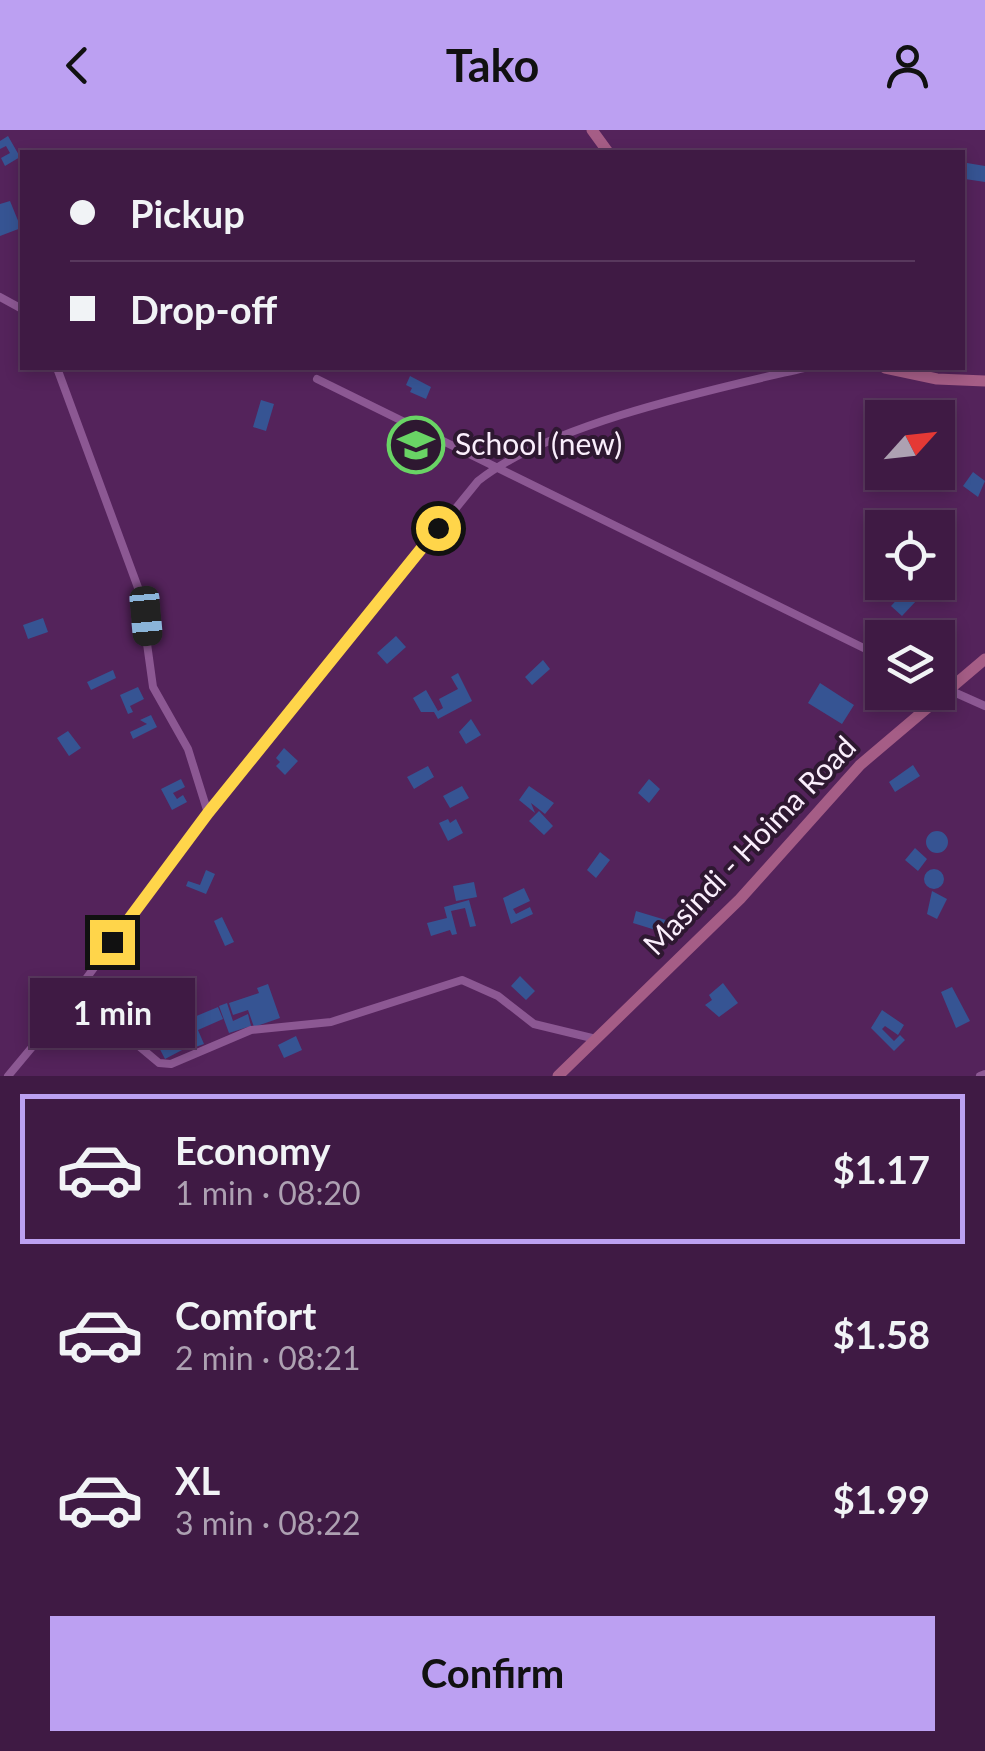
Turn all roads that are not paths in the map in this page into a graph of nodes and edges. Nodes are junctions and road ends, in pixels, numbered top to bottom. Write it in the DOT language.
graph roads {
  1 [pos="58,370"];
  2 [pos="795,370"];
  3 [pos="895,370"];
  4 [pos="317,379"];
  5 [pos="985,381"];
  6 [pos="495,467"];
  7 [pos="865,650"];
  8 [pos="985,659"];
  9 [pos="955,680"];
  10 [pos="955,693"];
  11 [pos="985,706"];
  12 [pos="919,710"];
  13 [pos="208,813"];
  14 [pos="63,1010"];
  15 [pos="596,1038"];
  16 [pos="8,1076"];
  17 [pos="558,1076"];
  1 -- 13 [label="street"];
  2 -- 6 [label="street"];
  3 -- 5 [label="main road"];
  4 -- 6 [label="street"];
  6 -- 7 [label="street"];
  6 -- 13 [label="street"];
  8 -- 9 [label="main road, Masindi - Hoima Road"];
  10 -- 11 [label="street"];
  12 -- 15 [label="main road, Masindi - Hoima Road"];
  13 -- 14 [label="street"];
  14 -- 15 [label="street"];
  14 -- 16 [label="street"];
  15 -- 17 [label="main road, Masindi - Hoima Road"];
}
